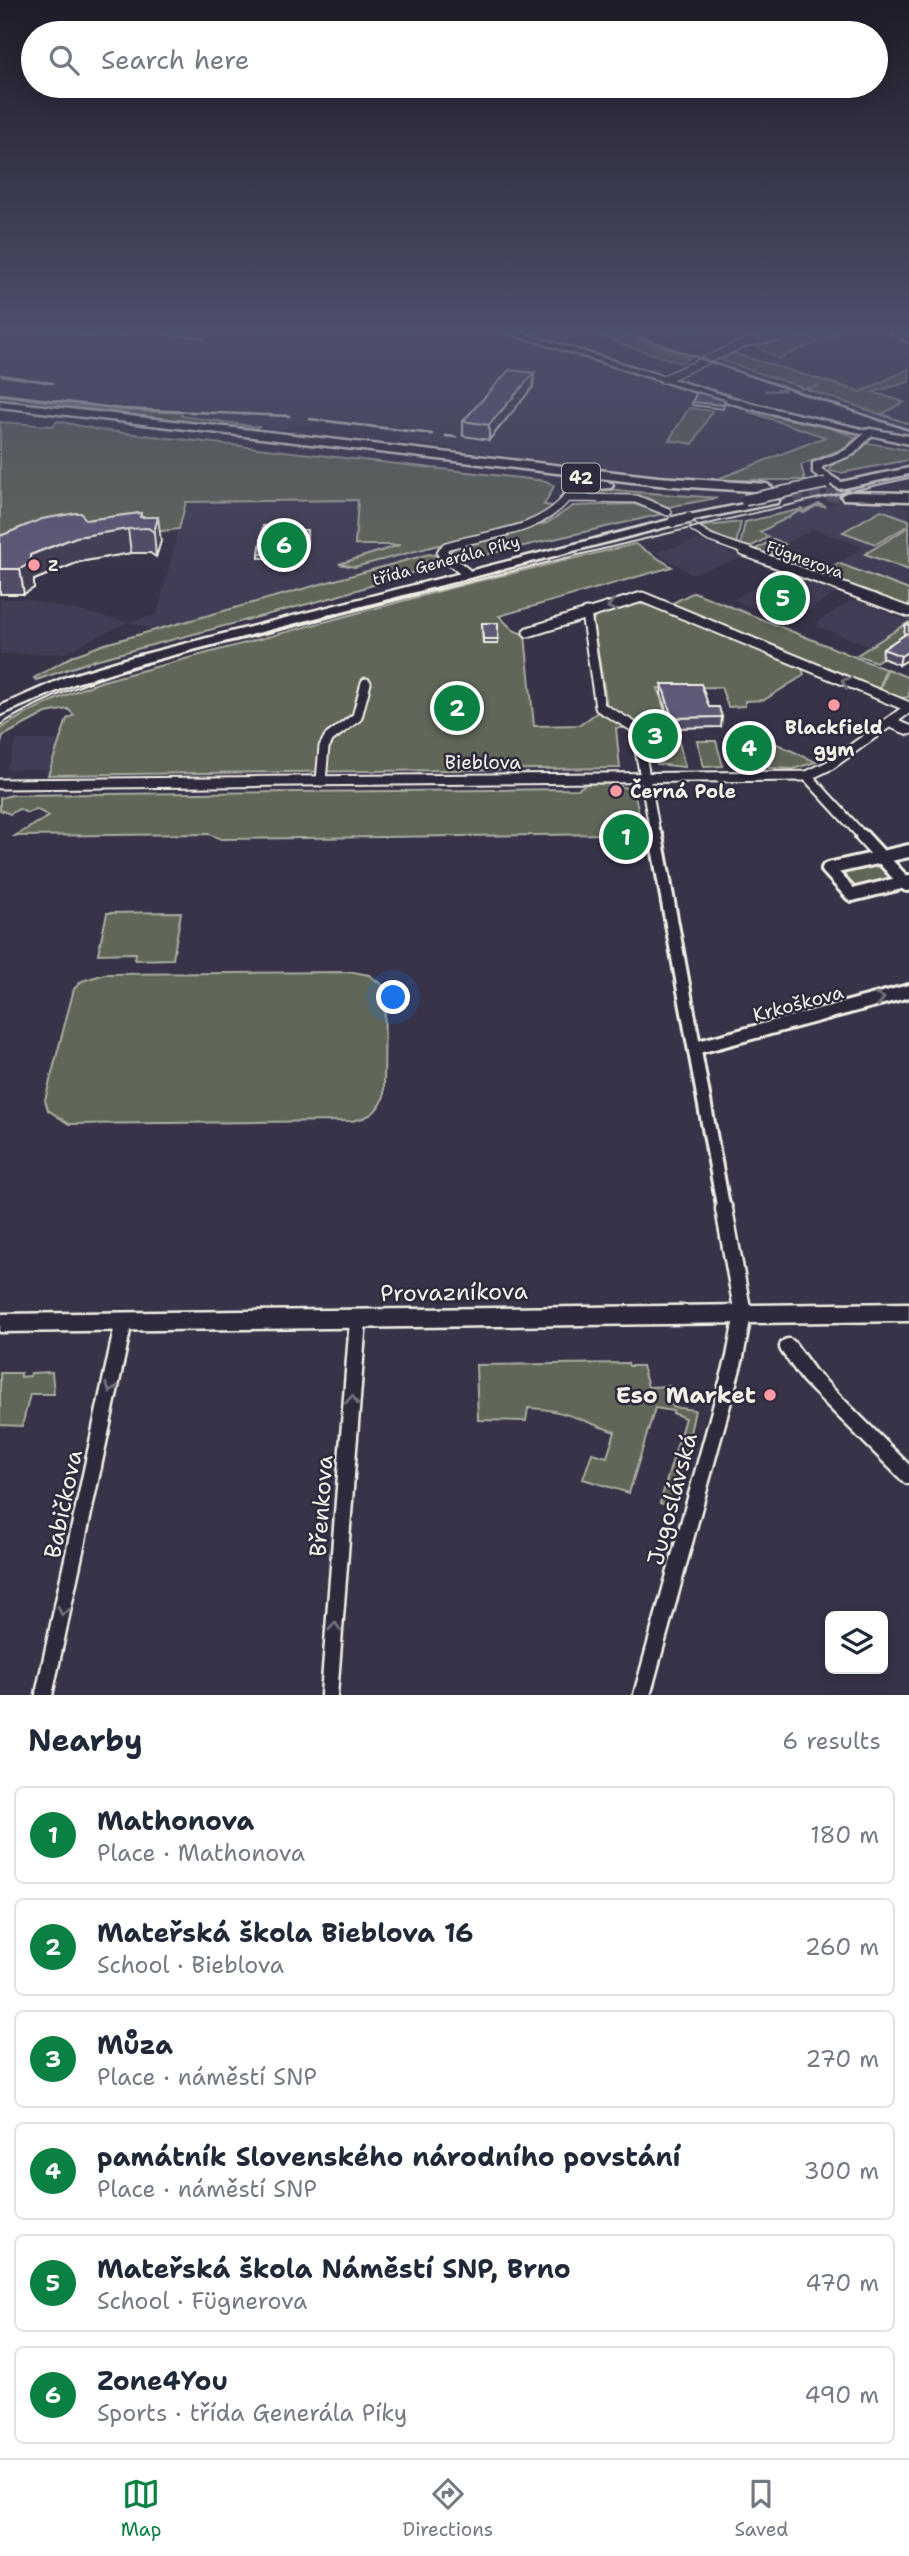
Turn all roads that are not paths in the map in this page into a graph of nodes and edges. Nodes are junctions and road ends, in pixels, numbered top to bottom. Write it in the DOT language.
graph roads {
  1 [pos="9,411"];
  2 [pos="61,411"];
  3 [pos="771,411"];
  4 [pos="870,432"];
  5 [pos="909,440"];
  6 [pos="472,465"];
  7 [pos="909,465"];
  8 [pos="909,471"];
  9 [pos="835,486"];
  10 [pos="767,488"];
  11 [pos="877,490"];
  12 [pos="690,491"];
  13 [pos="909,491"];
  14 [pos="569,496"];
  15 [pos="744,497"];
  16 [pos="909,497"];
  17 [pos="681,520"];
  18 [pos="463,570"];
  19 [pos="909,612"];
  20 [pos="586,613"];
  21 [pos="528,632"];
  22 [pos="366,683"];
  23 [pos="0,702"];
  24 [pos="909,707"];
  25 [pos="0,711"];
  26 [pos="891,723"];
  27 [pos="909,730"];
  28 [pos="807,776"];
  29 [pos="646,778"];
  30 [pos="321,781"];
  31 [pos="0,784"];
  32 [pos="909,850"];
  33 [pos="881,857"];
  34 [pos="907,884"];
  35 [pos="908,994"];
  36 [pos="695,1048"];
  37 [pos="909,1312"];
  38 [pos="743,1314"];
  39 [pos="358,1320"];
  40 [pos="124,1321"];
  41 [pos="0,1322"];
  42 [pos="788,1347"];
  43 [pos="909,1476"];
  44 [pos="44,1695"];
  45 [pos="330,1695"];
  46 [pos="642,1695"];
  1 -- 6 [label="highway, 42"];
  2 -- 10 [label="highway, 42"];
  3 -- 4 [label="street"];
  4 -- 5 [label="highway"];
  4 -- 9 [label="main road"];
  6 -- 12 [label="highway, 42"];
  6 -- 14 [label="highway, 42"];
  7 -- 9 [label="main road, třída Generála Píky"];
  8 -- 9 [label="main road, třída Generála Píky"];
  9 -- 15 [label="main road, třída Generála Píky, bridge"];
  9 -- 16 [label="highway"];
  9 -- 17 [label="main road, třída Generála Píky"];
  11 -- 13 [label="highway"];
  12 -- 14 [label="highway, 42"];
  12 -- 15 [label="highway, 42"];
  14 -- 17 [label="street, Fügnerova"];
  14 -- 18 [label="street"];
  15 -- 17 [label="main road, třída Generála Píky"];
  17 -- 18 [label="main road, třída Generála Píky"];
  17 -- 19 [label="street, Fügnerova"];
  18 -- 23 [label="main road, třída Generála Píky"];
  18 -- 25 [label="main road, třída Generála Píky"];
  20 -- 21 [label="street"];
  24 -- 20 [label="street, one-way"];
  20 -- 29 [label="street"];
  22 -- 30 [label="street"];
  24 -- 26 [label="street"];
  26 -- 27 [label="street"];
  26 -- 28 [label="street"];
  28 -- 29 [label="street, Bieblova"];
  28 -- 33 [label="street"];
  29 -- 30 [label="street, Bieblova"];
  29 -- 36 [label="street"];
  30 -- 31 [label="street, Bieblova"];
  32 -- 33 [label="street"];
  33 -- 34 [label="street"];
  33 -- 34 [label="street"];
  36 -- 35 [label="street, Krkoškova, one-way"];
  36 -- 38 [label="street"];
  37 -- 38 [label="main road, Provazníkova"];
  38 -- 39 [label="main road, Provazníkova"];
  38 -- 46 [label="street, Jugoslávská"];
  39 -- 40 [label="main road, Provazníkova"];
  45 -- 39 [label="street, Břenkova, one-way"];
  40 -- 41 [label="main road, Provazníkova"];
  40 -- 44 [label="street, Babičkova, one-way"];
  42 -- 43 [label="street"];
}
